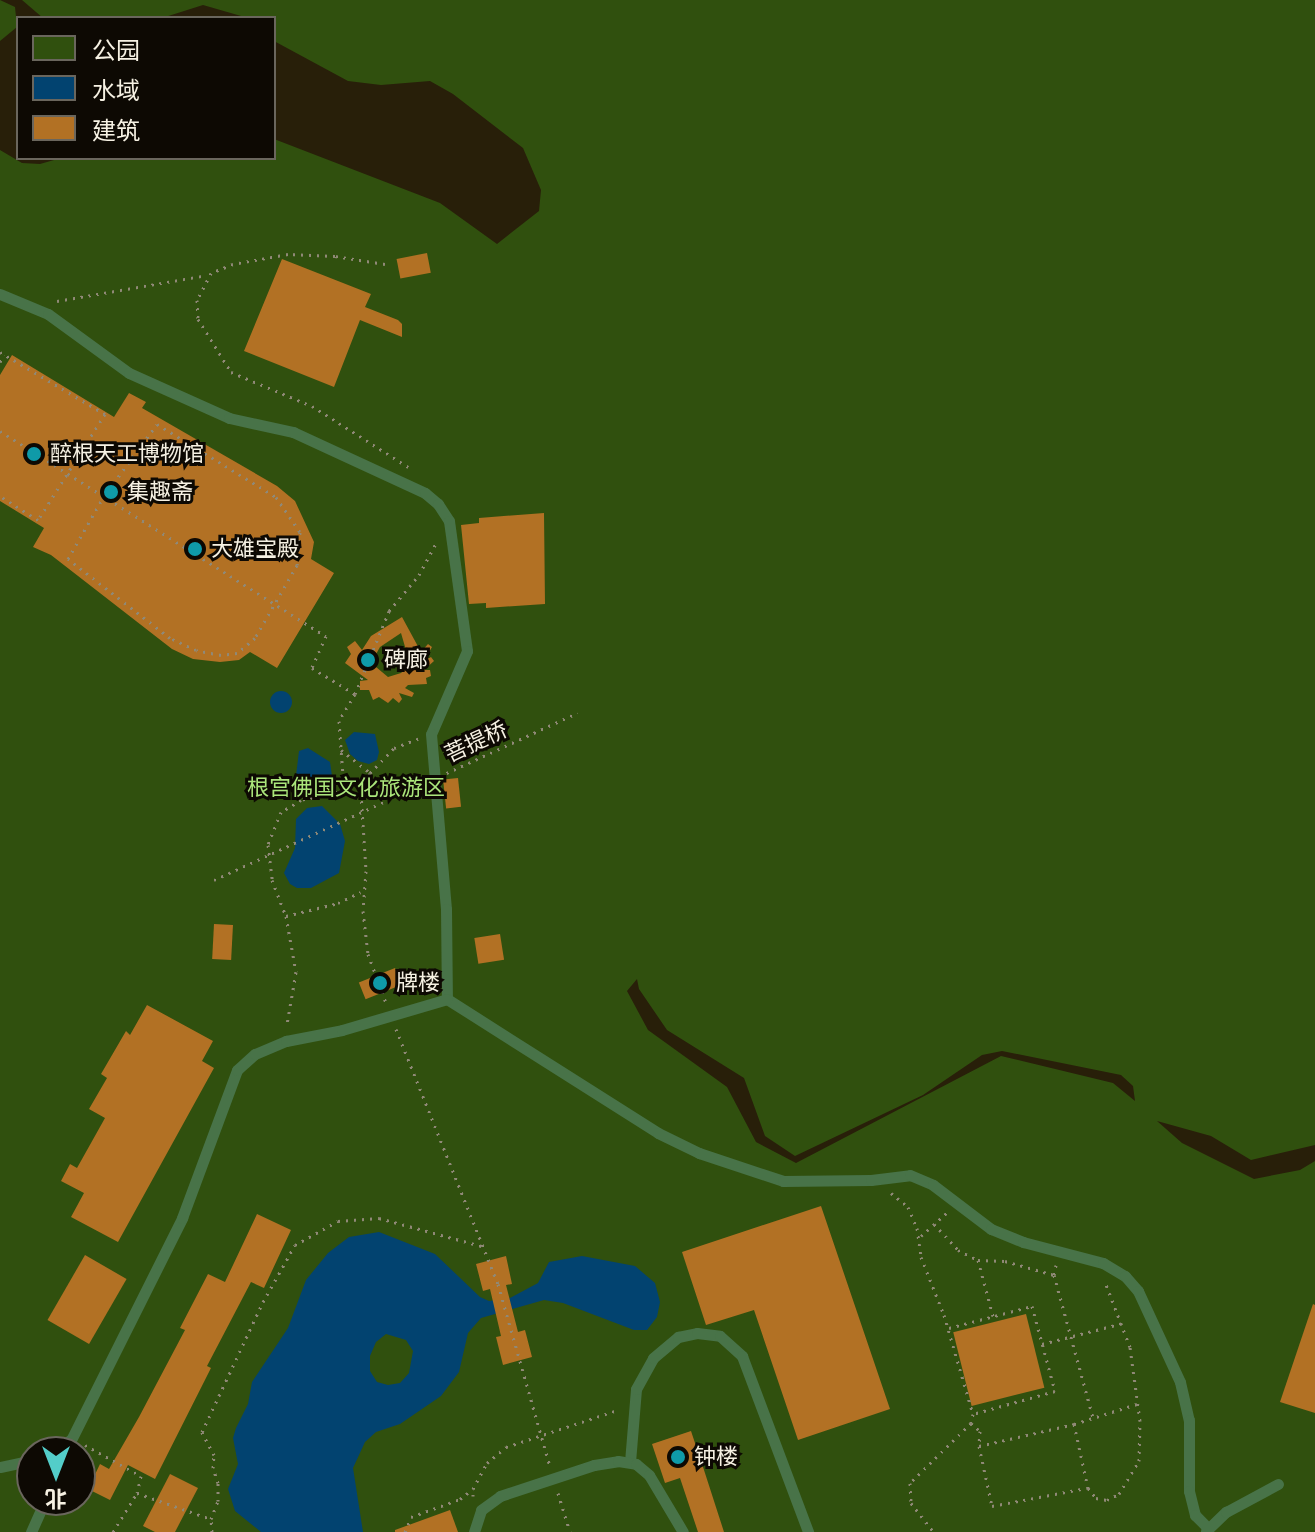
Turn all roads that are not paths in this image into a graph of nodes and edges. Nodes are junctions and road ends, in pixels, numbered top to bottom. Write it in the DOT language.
graph roads {
  1 [pos="0,294"];
  2 [pos="447,999"];
  3 [pos="73,1436"];
  4 [pos="630,1462"];
  5 [pos="1278,1484"];
  6 [pos="1206,1529"];
  7 [pos="474,1532"];
  8 [pos="683,1532"];
  9 [pos="808,1532"];
  1 -- 2 [label="lane"];
  2 -- 3 [label="lane"];
  2 -- 6 [label="lane"];
  4 -- 7 [label="lane"];
  4 -- 8 [label="lane"];
  4 -- 9 [label="lane"];
  5 -- 6 [label="lane"];
}
